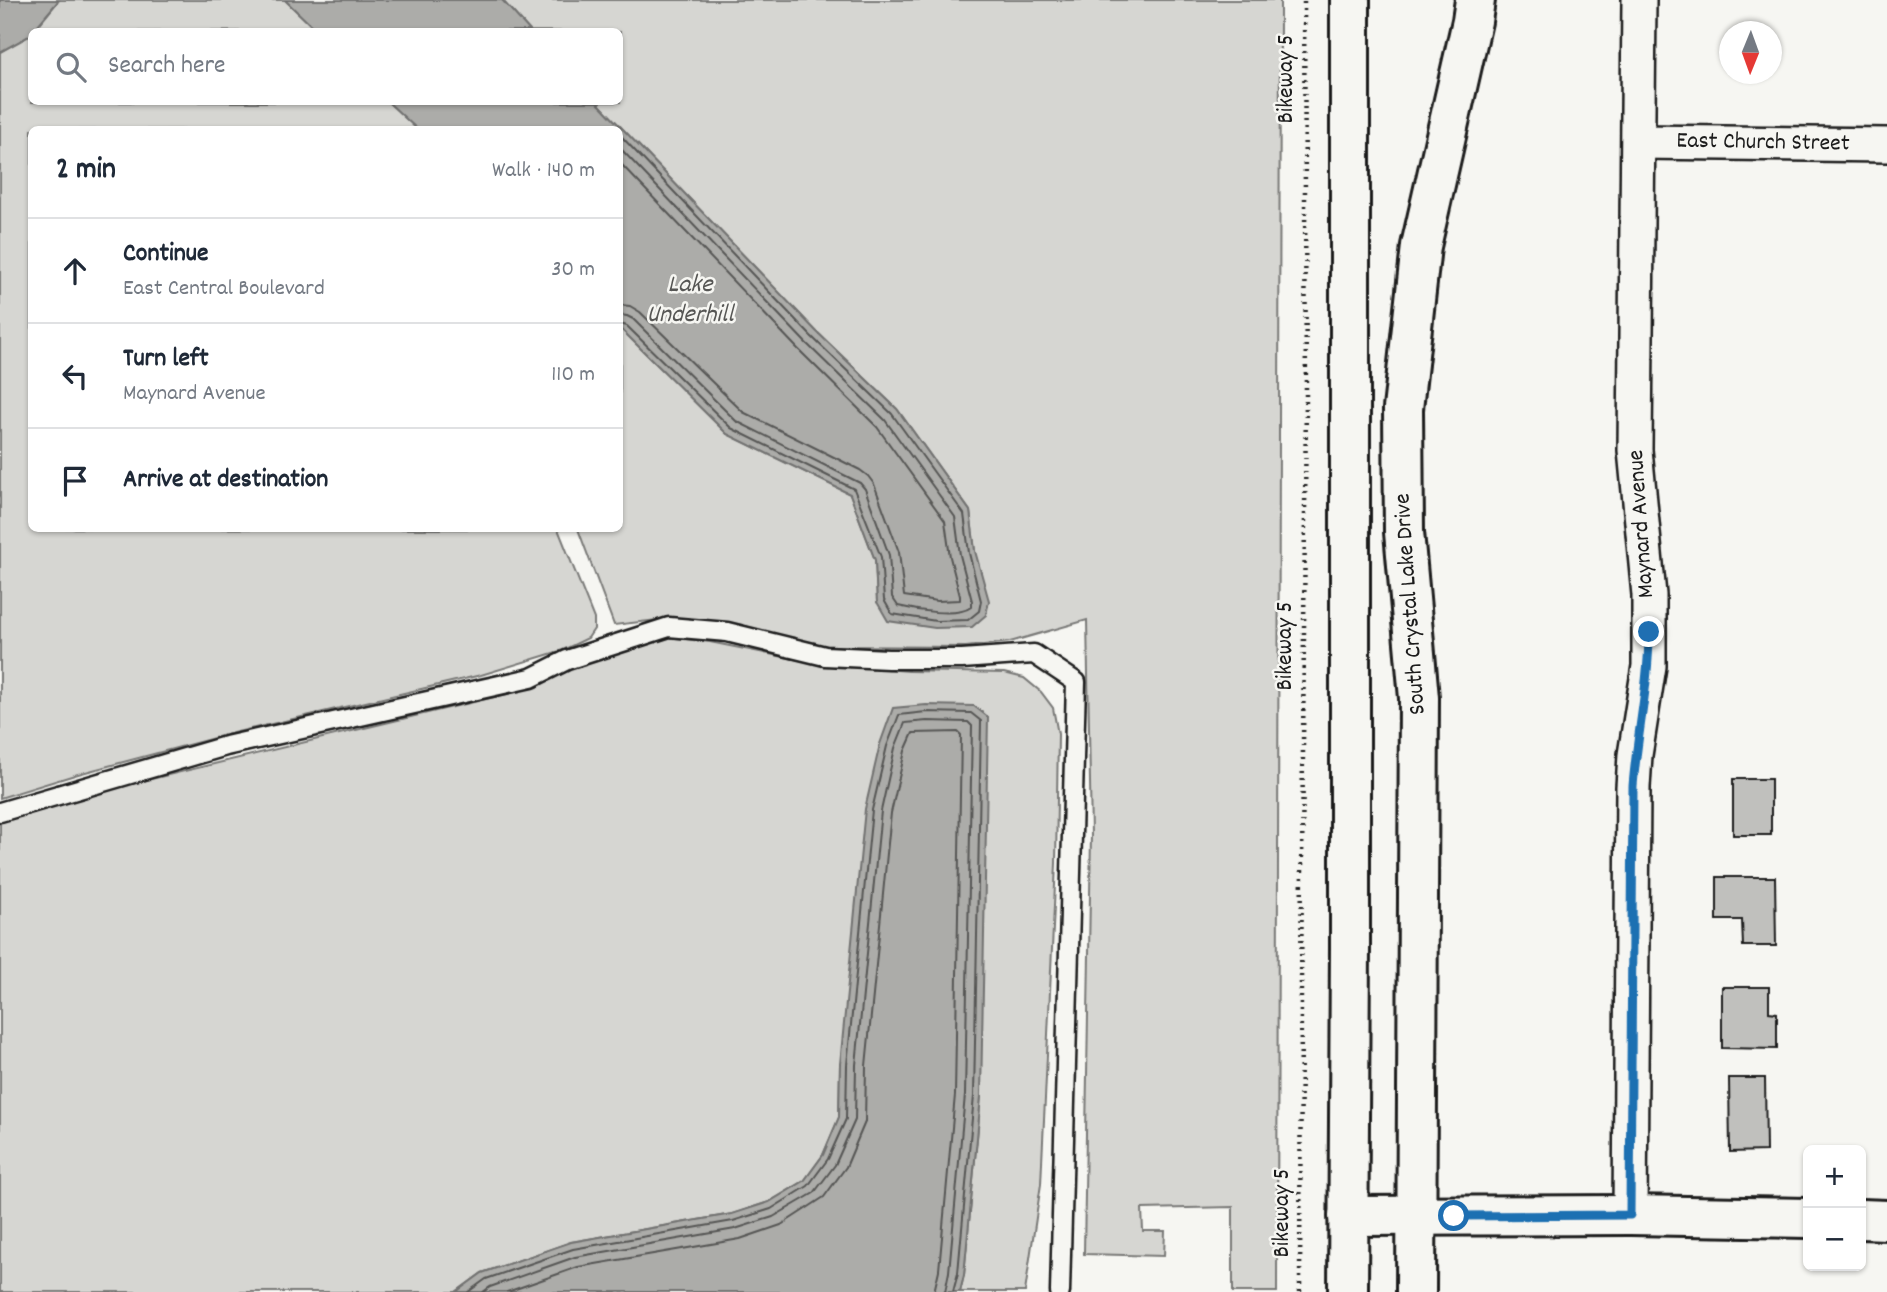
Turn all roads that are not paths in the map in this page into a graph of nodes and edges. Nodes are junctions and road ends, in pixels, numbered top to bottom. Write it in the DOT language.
graph roads {
  1 [pos="1350,0"];
  2 [pos="1475,0"];
  3 [pos="1639,0"];
  4 [pos="1639,142"];
  5 [pos="1887,145"];
  6 [pos="0,812"];
  7 [pos="1630,1215"];
  8 [pos="1348,1216"];
  9 [pos="1416,1216"];
  10 [pos="1803,1218"];
  11 [pos="1866,1219"];
  12 [pos="1887,1220"];
  13 [pos="1060,1292"];
  14 [pos="1348,1292"];
  15 [pos="1416,1292"];
  1 -- 8 [label="main road"];
  2 -- 9 [label="main road, South Crystal Lake Drive"];
  3 -- 4 [label="street, Maynard Avenue"];
  4 -- 5 [label="street, East Church Street"];
  4 -- 7 [label="street, Maynard Avenue"];
  6 -- 13 [label="lane"];
  7 -- 9 [label="main road"];
  7 -- 10 [label="main road"];
  8 -- 9 [label="main road"];
  8 -- 14 [label="main road"];
  9 -- 15 [label="main road, South Crystal Lake Drive"];
  11 -- 12 [label="main road"];
}
